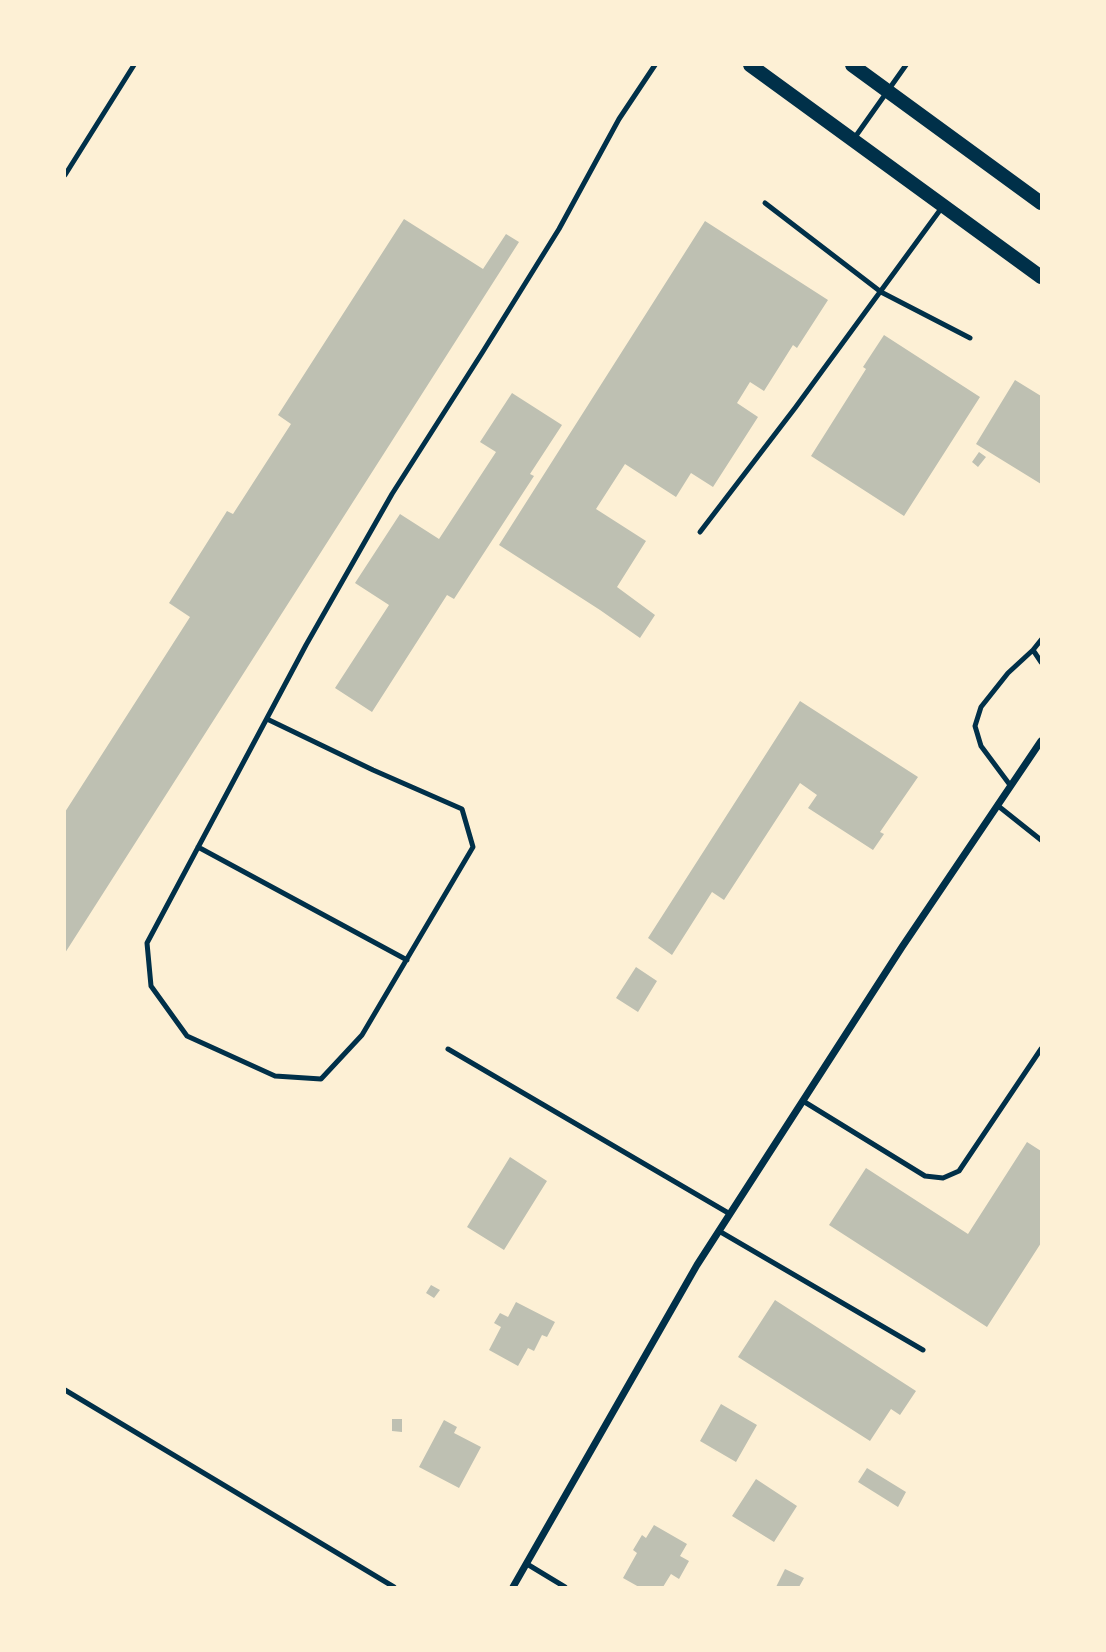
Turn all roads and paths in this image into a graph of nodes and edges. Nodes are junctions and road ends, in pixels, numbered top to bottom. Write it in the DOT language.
graph roads {
  1 [pos="134,65"];
  2 [pos="654,65"];
  3 [pos="750,65"];
  4 [pos="852,65"];
  5 [pos="906,65"];
  6 [pos="887,90"];
  7 [pos="853,140"];
  8 [pos="65,174"];
  9 [pos="765,203"];
  10 [pos="1041,203"];
  11 [pos="943,205"];
  12 [pos="1041,277"];
  13 [pos="881,292"];
  14 [pos="970,338"];
  15 [pos="700,532"];
  16 [pos="1041,640"];
  17 [pos="1033,650"];
  18 [pos="1041,662"];
  19 [pos="267,719"];
  20 [pos="1041,741"];
  21 [pos="1010,785"];
  22 [pos="997,805"];
  23 [pos="1041,840"];
  24 [pos="198,847"];
  25 [pos="407,960"];
  26 [pos="448,1049"];
  27 [pos="1041,1049"];
  28 [pos="803,1101"];
  29 [pos="730,1214"];
  30 [pos="719,1231"];
  31 [pos="923,1350"];
  32 [pos="65,1390"];
  33 [pos="527,1564"];
  34 [pos="394,1587"];
  35 [pos="513,1587"];
  36 [pos="565,1587"];
  1 -- 8 [label="lane"];
  2 -- 19 [label="lane"];
  3 -- 7 [label="main road"];
  4 -- 6 [label="main road"];
  5 -- 6 [label="lane"];
  6 -- 7 [label="lane"];
  6 -- 10 [label="main road"];
  7 -- 11 [label="main road"];
  9 -- 13 [label="lane"];
  11 -- 12 [label="main road"];
  11 -- 13 [label="lane"];
  13 -- 14 [label="lane"];
  13 -- 15 [label="lane"];
  16 -- 17 [label="lane"];
  17 -- 18 [label="lane"];
  17 -- 21 [label="lane"];
  19 -- 24 [label="lane"];
  19 -- 25 [label="lane"];
  20 -- 21 [label="street"];
  21 -- 22 [label="street"];
  22 -- 23 [label="lane"];
  22 -- 28 [label="street"];
  24 -- 25 [label="lane"];
  24 -- 25 [label="lane"];
  26 -- 29 [label="lane"];
  27 -- 28 [label="lane"];
  28 -- 29 [label="street"];
  29 -- 30 [label="street"];
  30 -- 31 [label="lane"];
  30 -- 33 [label="street"];
  32 -- 34 [label="lane"];
  33 -- 35 [label="street"];
  33 -- 36 [label="lane"];
}
